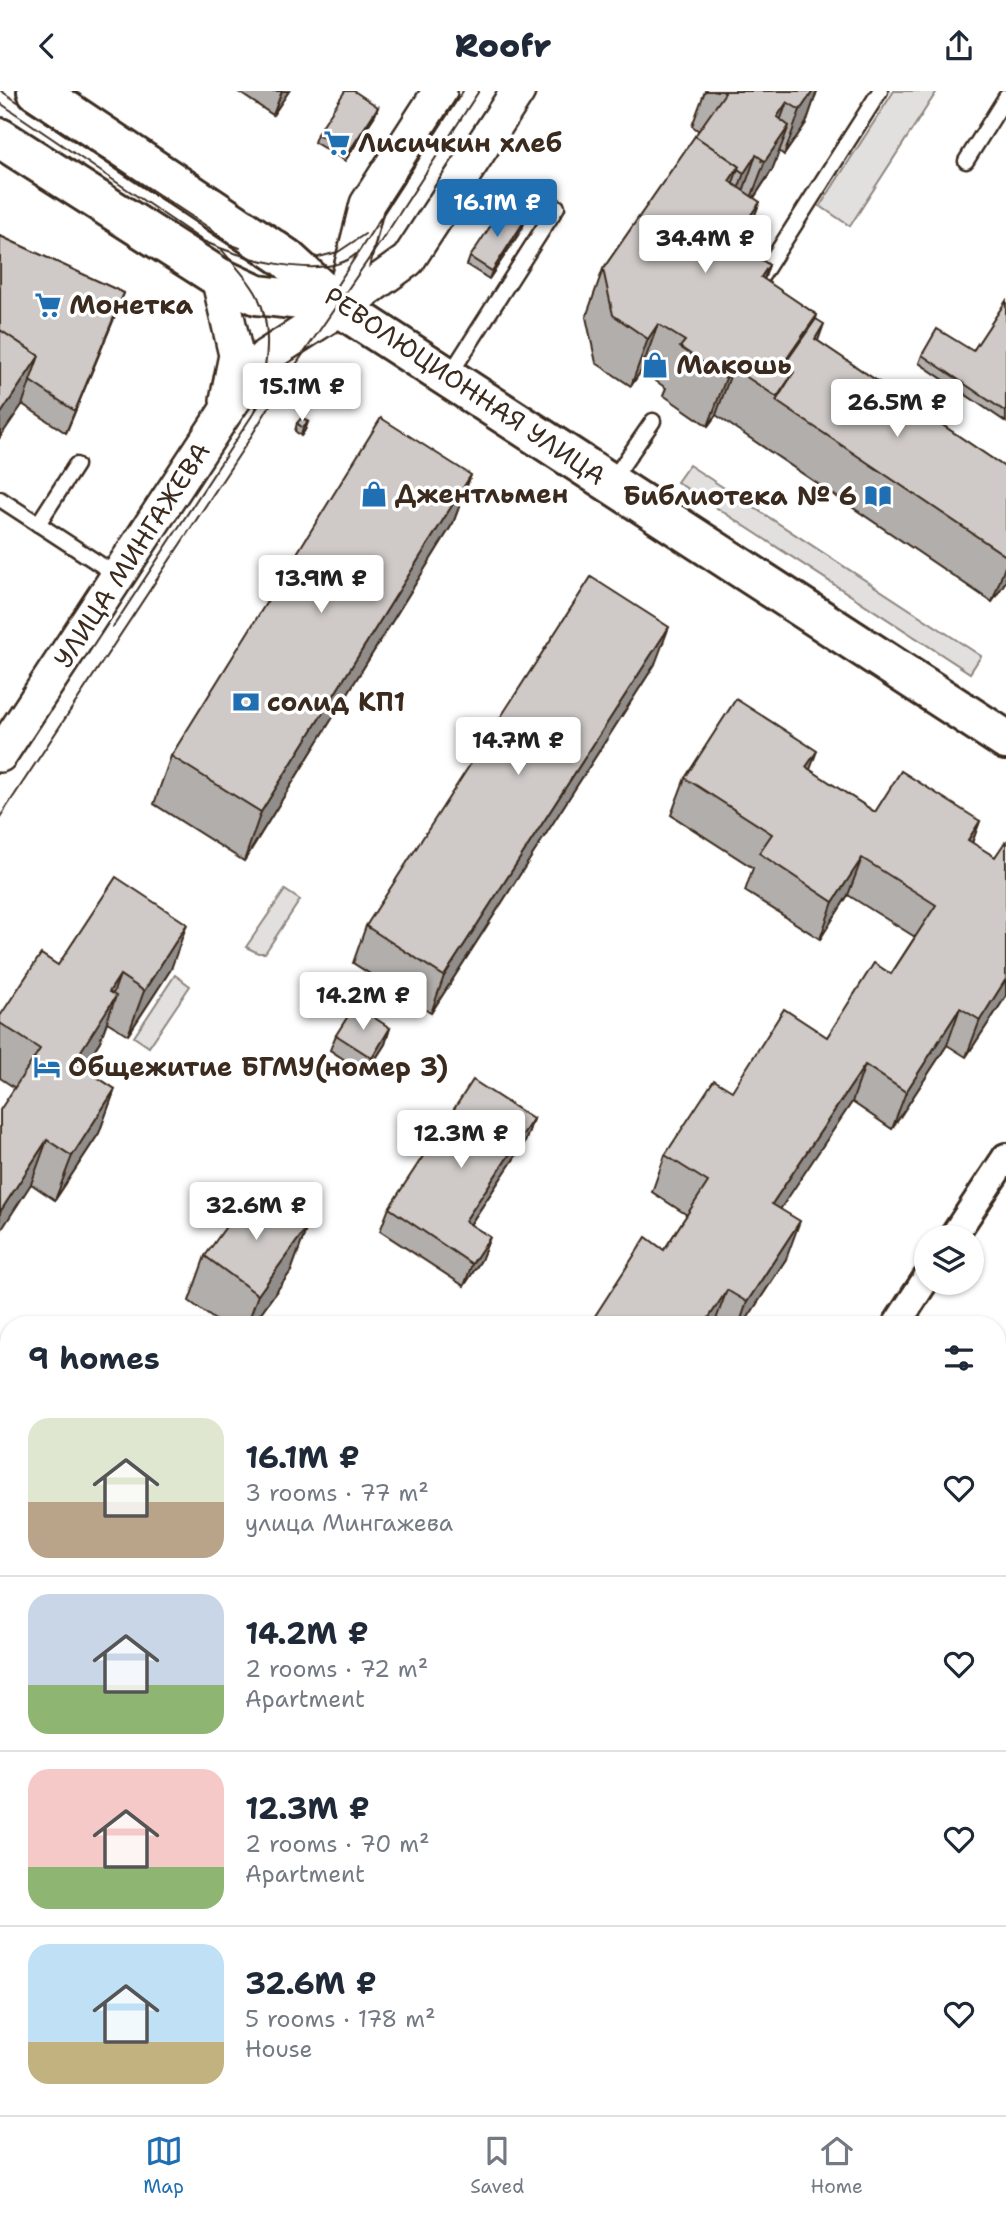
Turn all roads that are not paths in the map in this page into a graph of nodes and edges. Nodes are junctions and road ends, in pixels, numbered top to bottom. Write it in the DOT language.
graph roads {
  1 [pos="37,91"];
  2 [pos="440,91"];
  3 [pos="518,91"];
  4 [pos="880,91"];
  5 [pos="1006,97"];
  6 [pos="0,138"];
  7 [pos="966,160"];
  8 [pos="557,207"];
  9 [pos="218,277"];
  10 [pos="754,288"];
  11 [pos="339,306"];
  12 [pos="448,377"];
  13 [pos="224,414"];
  14 [pos="653,421"];
  15 [pos="76,465"];
  16 [pos="611,483"];
  17 [pos="0,499"];
  18 [pos="38,524"];
  19 [pos="118,576"];
  20 [pos="1001,732"];
  21 [pos="0,755"];
  22 [pos="1006,1157"];
  23 [pos="961,1225"];
  24 [pos="916,1295"];
  25 [pos="902,1316"];
  1 -- 11 [label="main road, РЕВОЛЮЦИОННАЯ УЛИЦА"];
  2 -- 11 [label="street"];
  3 -- 11 [label="street"];
  4 -- 10 [label="lane"];
  5 -- 7 [label="lane"];
  6 -- 9 [label="main road"];
  8 -- 12 [label="lane"];
  9 -- 11 [label="main road"];
  9 -- 13 [label="street"];
  11 -- 12 [label="main road, РЕВОЛЮЦИОННАЯ УЛИЦА"];
  11 -- 13 [label="street, УЛИЦА МИНГАЖЕВА"];
  12 -- 16 [label="main road, РЕВОЛЮЦИОННАЯ УЛИЦА"];
  13 -- 19 [label="street, УЛИЦА МИНГАЖЕВА"];
  14 -- 16 [label="lane"];
  15 -- 18 [label="lane"];
  16 -- 20 [label="main road, РЕВОЛЮЦИОННАЯ УЛИЦА"];
  17 -- 18 [label="lane"];
  18 -- 19 [label="lane"];
  19 -- 21 [label="street, УЛИЦА МИНГАЖЕВА"];
  22 -- 23 [label="street"];
  24 -- 25 [label="street"];
}
